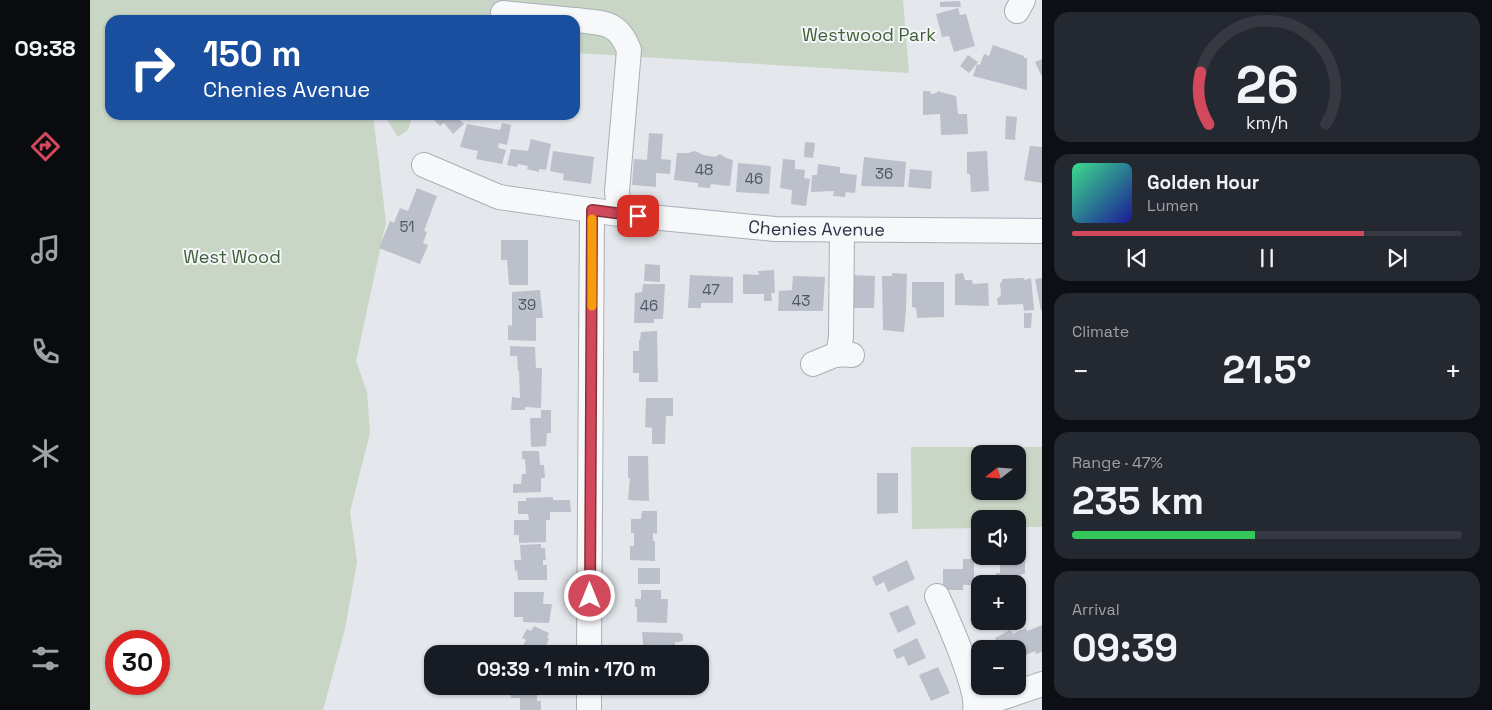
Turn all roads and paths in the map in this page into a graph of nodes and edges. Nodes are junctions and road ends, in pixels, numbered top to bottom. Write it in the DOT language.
graph roads {
  1 [pos="503,13"];
  2 [pos="524,15"];
  3 [pos="580,21"];
  4 [pos="424,165"];
  5 [pos="592,210"];
  6 [pos="619,214"];
  7 [pos="842,230"];
  8 [pos="1042,231"];
  9 [pos="813,364"];
  10 [pos="937,596"];
  11 [pos="589,645"];
  12 [pos="1042,684"];
  13 [pos="589,695"];
  14 [pos="975,707"];
  15 [pos="588,710"];
  1 -- 2 [label="street"];
  3 -- 6 [label="street"];
  4 -- 5 [label="street, Chenies Avenue"];
  5 -- 6 [label="street, Chenies Avenue"];
  5 -- 11 [label="street"];
  6 -- 7 [label="street, Chenies Avenue"];
  7 -- 8 [label="street, Chenies Avenue"];
  7 -- 9 [label="street"];
  10 -- 14 [label="street"];
  12 -- 14 [label="street"];
  13 -- 15 [label="street"];
}
